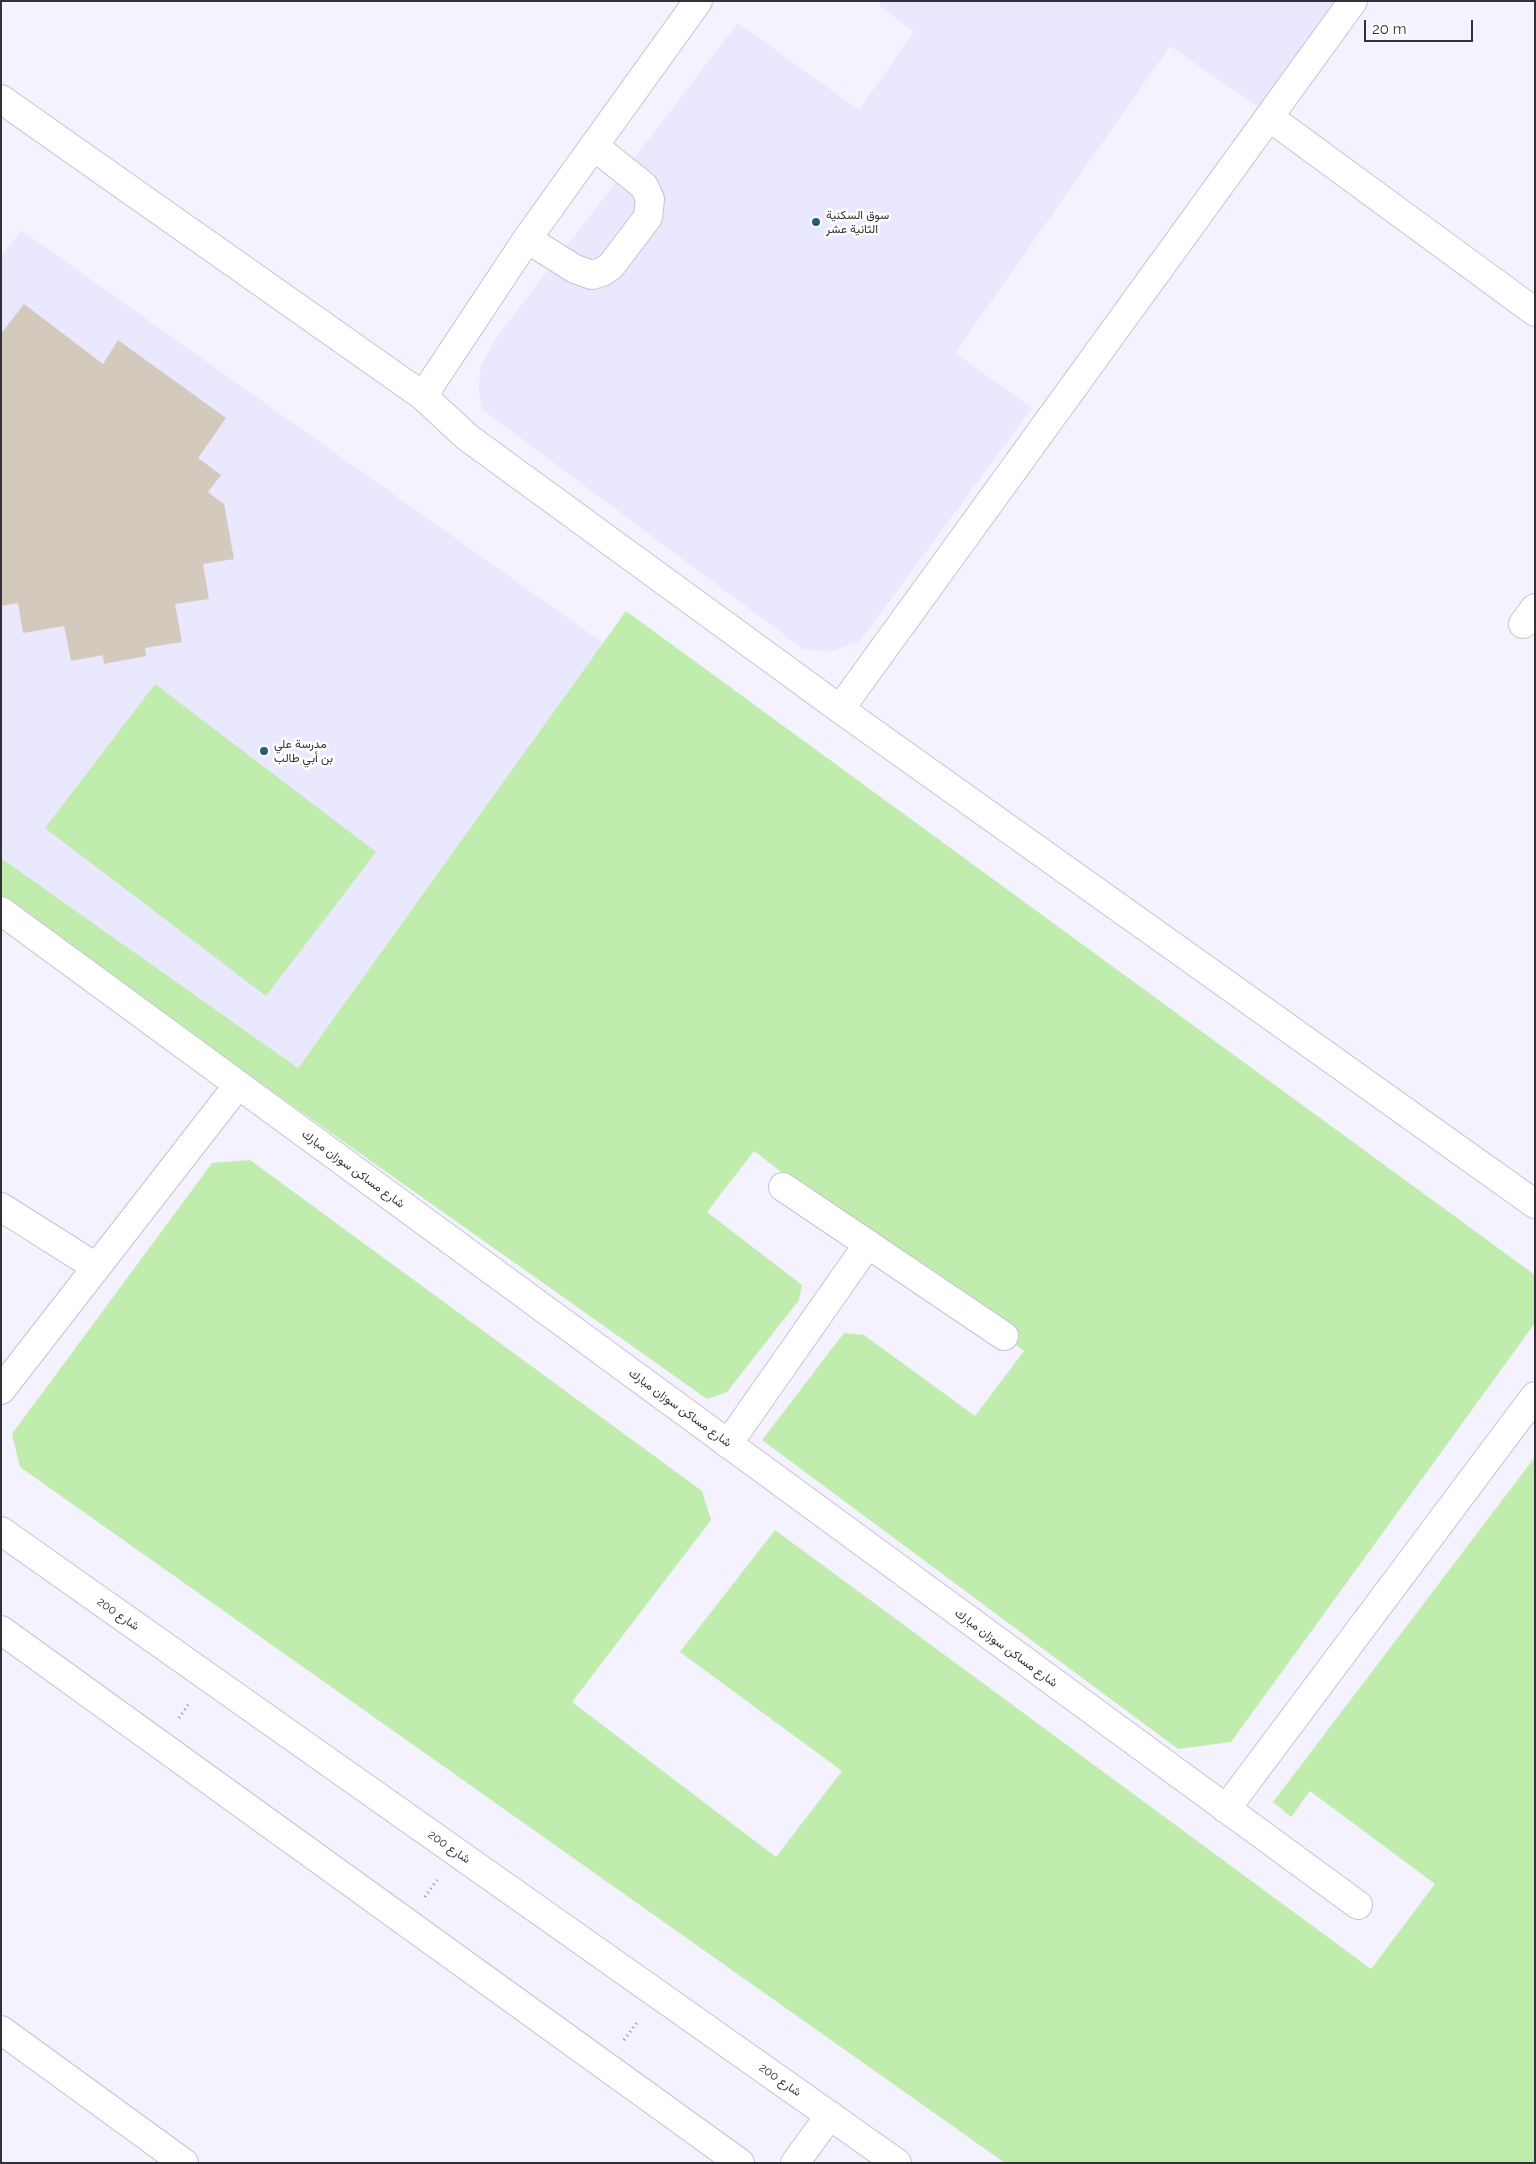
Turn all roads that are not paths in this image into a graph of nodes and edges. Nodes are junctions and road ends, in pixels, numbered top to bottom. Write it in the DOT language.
graph roads {
  1 [pos="698,1"];
  2 [pos="1353,1"];
  3 [pos="1,99"];
  4 [pos="1269,117"];
  5 [pos="594,146"];
  6 [pos="527,239"];
  7 [pos="1535,312"];
  8 [pos="423,396"];
  9 [pos="840,709"];
  10 [pos="1,911"];
  11 [pos="238,1085"];
  12 [pos="783,1187"];
  13 [pos="1535,1204"];
  14 [pos="1,1207"];
  15 [pos="868,1244"];
  16 [pos="96,1267"];
  17 [pos="1004,1336"];
  18 [pos="1,1390"];
  19 [pos="1535,1396"];
  20 [pos="728,1444"];
  21 [pos="1,1531"];
  22 [pos="1,1630"];
  23 [pos="1226,1809"];
  24 [pos="1358,1905"];
  25 [pos="1,2030"];
  26 [pos="830,2115"];
  27 [pos="184,2163"];
  28 [pos="740,2163"];
  29 [pos="795,2163"];
  30 [pos="897,2163"];
  1 -- 5 [label="street"];
  2 -- 4 [label="street"];
  3 -- 8 [label="street"];
  4 -- 7 [label="street"];
  4 -- 9 [label="street"];
  5 -- 6 [label="street"];
  5 -- 6 [label="street"];
  6 -- 8 [label="street"];
  8 -- 9 [label="street"];
  9 -- 13 [label="street"];
  10 -- 11 [label="street, شارع مساكن سوزان مبارك"];
  11 -- 16 [label="street"];
  11 -- 20 [label="street, شارع مساكن سوزان مبارك"];
  12 -- 15 [label="street"];
  14 -- 16 [label="street"];
  15 -- 17 [label="street"];
  15 -- 20 [label="street"];
  16 -- 18 [label="street"];
  19 -- 23 [label="street"];
  20 -- 23 [label="street, شارع مساكن سوزان مبارك"];
  21 -- 26 [label="street, شارع 200"];
  22 -- 28 [label="street"];
  23 -- 24 [label="street, شارع مساكن سوزان مبارك"];
  25 -- 27 [label="street"];
  26 -- 29 [label="street"];
  26 -- 30 [label="street, شارع 200"];
}
